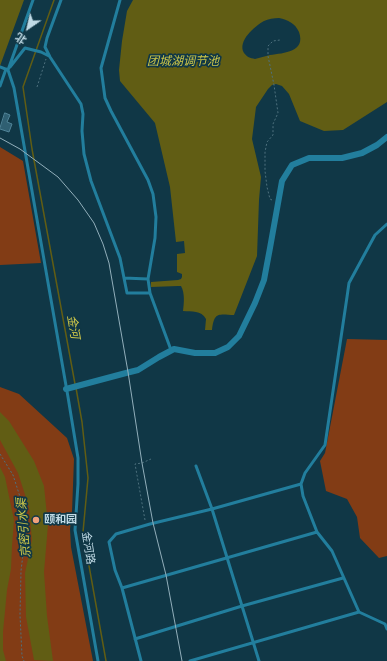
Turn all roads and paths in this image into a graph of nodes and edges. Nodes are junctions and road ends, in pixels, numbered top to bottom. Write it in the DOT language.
graph roads {
  1 [pos="33,0"];
  2 [pos="61,0"];
  3 [pos="120,0"];
  4 [pos="280,40"];
  5 [pos="48,56"];
  6 [pos="1,67"];
  7 [pos="7,70"];
  8 [pos="0,86"];
  9 [pos="37,87"];
  10 [pos="387,137"];
  11 [pos="278,204"];
  12 [pos="387,224"];
  13 [pos="124,278"];
  14 [pos="148,279"];
  15 [pos="150,293"];
  16 [pos="171,350"];
  17 [pos="68,389"];
  18 [pos="0,454"];
  19 [pos="151,459"];
  20 [pos="196,466"];
  21 [pos="301,484"];
  22 [pos="212,509"];
  23 [pos="146,525"];
  24 [pos="317,532"];
  25 [pos="227,558"];
  26 [pos="344,578"];
  27 [pos="122,588"];
  28 [pos="242,606"];
  29 [pos="359,612"];
  30 [pos="387,629"];
  31 [pos="135,639"];
  32 [pos="253,643"];
  33 [pos="24,661"];
  34 [pos="98,661"];
  35 [pos="141,661"];
  36 [pos="190,661"];
  37 [pos="259,661"];
  1 -- 7 [label="lane"];
  2 -- 5 [label="lane"];
  3 -- 14 [label="lane"];
  4 -- 11 [label="path"];
  5 -- 7 [label="lane"];
  5 -- 9 [label="path"];
  5 -- 13 [label="lane"];
  6 -- 7 [label="lane"];
  7 -- 8 [label="lane"];
  7 -- 17 [label="lane, 金河路"];
  10 -- 11 [label="street"];
  11 -- 16 [label="street"];
  12 -- 21 [label="lane"];
  13 -- 14 [label="lane"];
  13 -- 15 [label="lane"];
  14 -- 15 [label="lane"];
  15 -- 16 [label="lane"];
  16 -- 17 [label="street"];
  17 -- 34 [label="lane, 金河路"];
  18 -- 33 [label="path"];
  19 -- 23 [label="path"];
  20 -- 22 [label="lane"];
  21 -- 22 [label="lane"];
  21 -- 24 [label="lane"];
  22 -- 23 [label="lane"];
  22 -- 25 [label="lane"];
  23 -- 27 [label="lane"];
  24 -- 25 [label="lane"];
  24 -- 26 [label="lane"];
  25 -- 27 [label="lane"];
  25 -- 28 [label="lane"];
  26 -- 28 [label="lane"];
  26 -- 29 [label="lane"];
  27 -- 31 [label="lane"];
  28 -- 31 [label="lane"];
  28 -- 32 [label="lane"];
  29 -- 30 [label="lane"];
  29 -- 32 [label="lane"];
  31 -- 35 [label="lane"];
  32 -- 36 [label="lane"];
  32 -- 37 [label="lane"];
}
